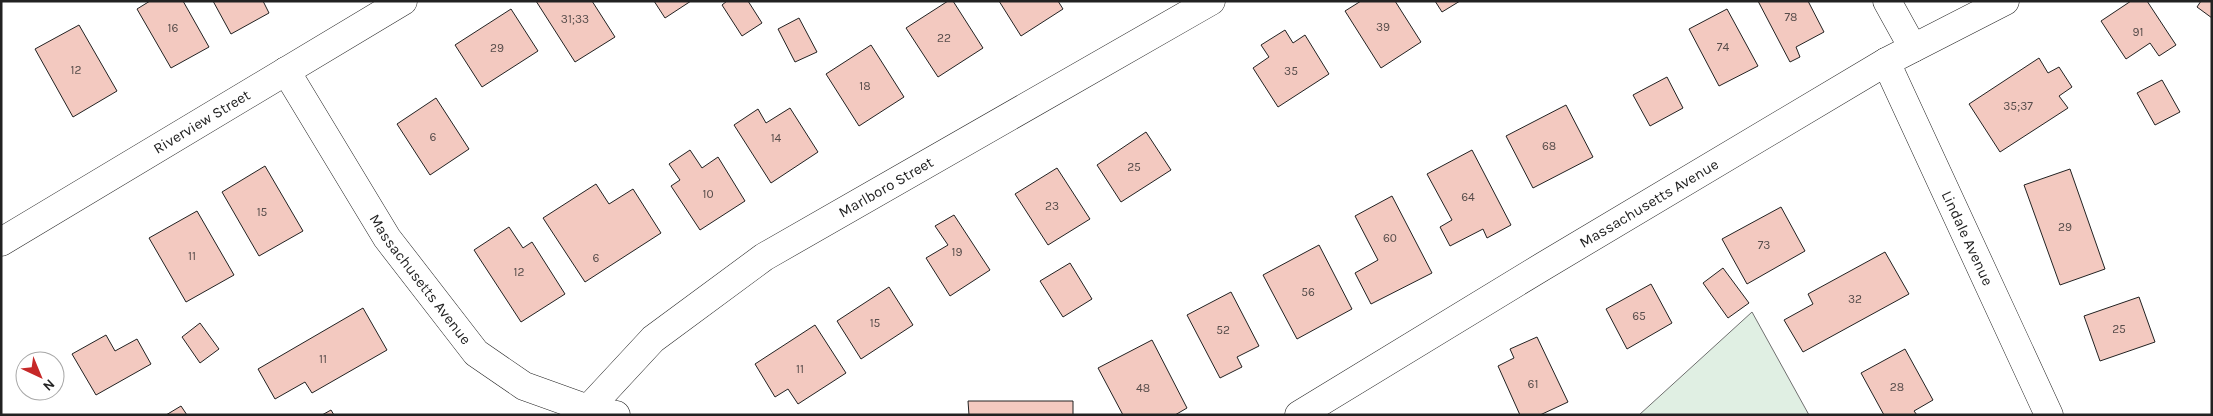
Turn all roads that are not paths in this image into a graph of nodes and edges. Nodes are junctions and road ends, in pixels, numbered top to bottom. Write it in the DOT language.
graph roads {
  1 [pos="403,1"];
  2 [pos="1211,1"];
  3 [pos="1887,1"];
  4 [pos="2005,1"];
  5 [pos="1912,48"];
  6 [pos="1886,62"];
  7 [pos="286,71"];
  8 [pos="1,242"];
  9 [pos="588,409"];
  10 [pos="616,415"];
  11 [pos="1299,415"];
  12 [pos="2049,415"];
  1 -- 7 [label="street, Riverview Street"];
  2 -- 9 [label="street, Marlboro Street"];
  3 -- 5 [label="street"];
  4 -- 5 [label="street, Massachusetts Avenue"];
  5 -- 6 [label="street, Massachusetts Avenue"];
  6 -- 11 [label="street, Massachusetts Avenue"];
  6 -- 12 [label="street, Lindale Avenue"];
  7 -- 8 [label="street, Riverview Street"];
  7 -- 9 [label="street, Massachusetts Avenue"];
  9 -- 10 [label="street, Massachusetts Avenue"];
}
